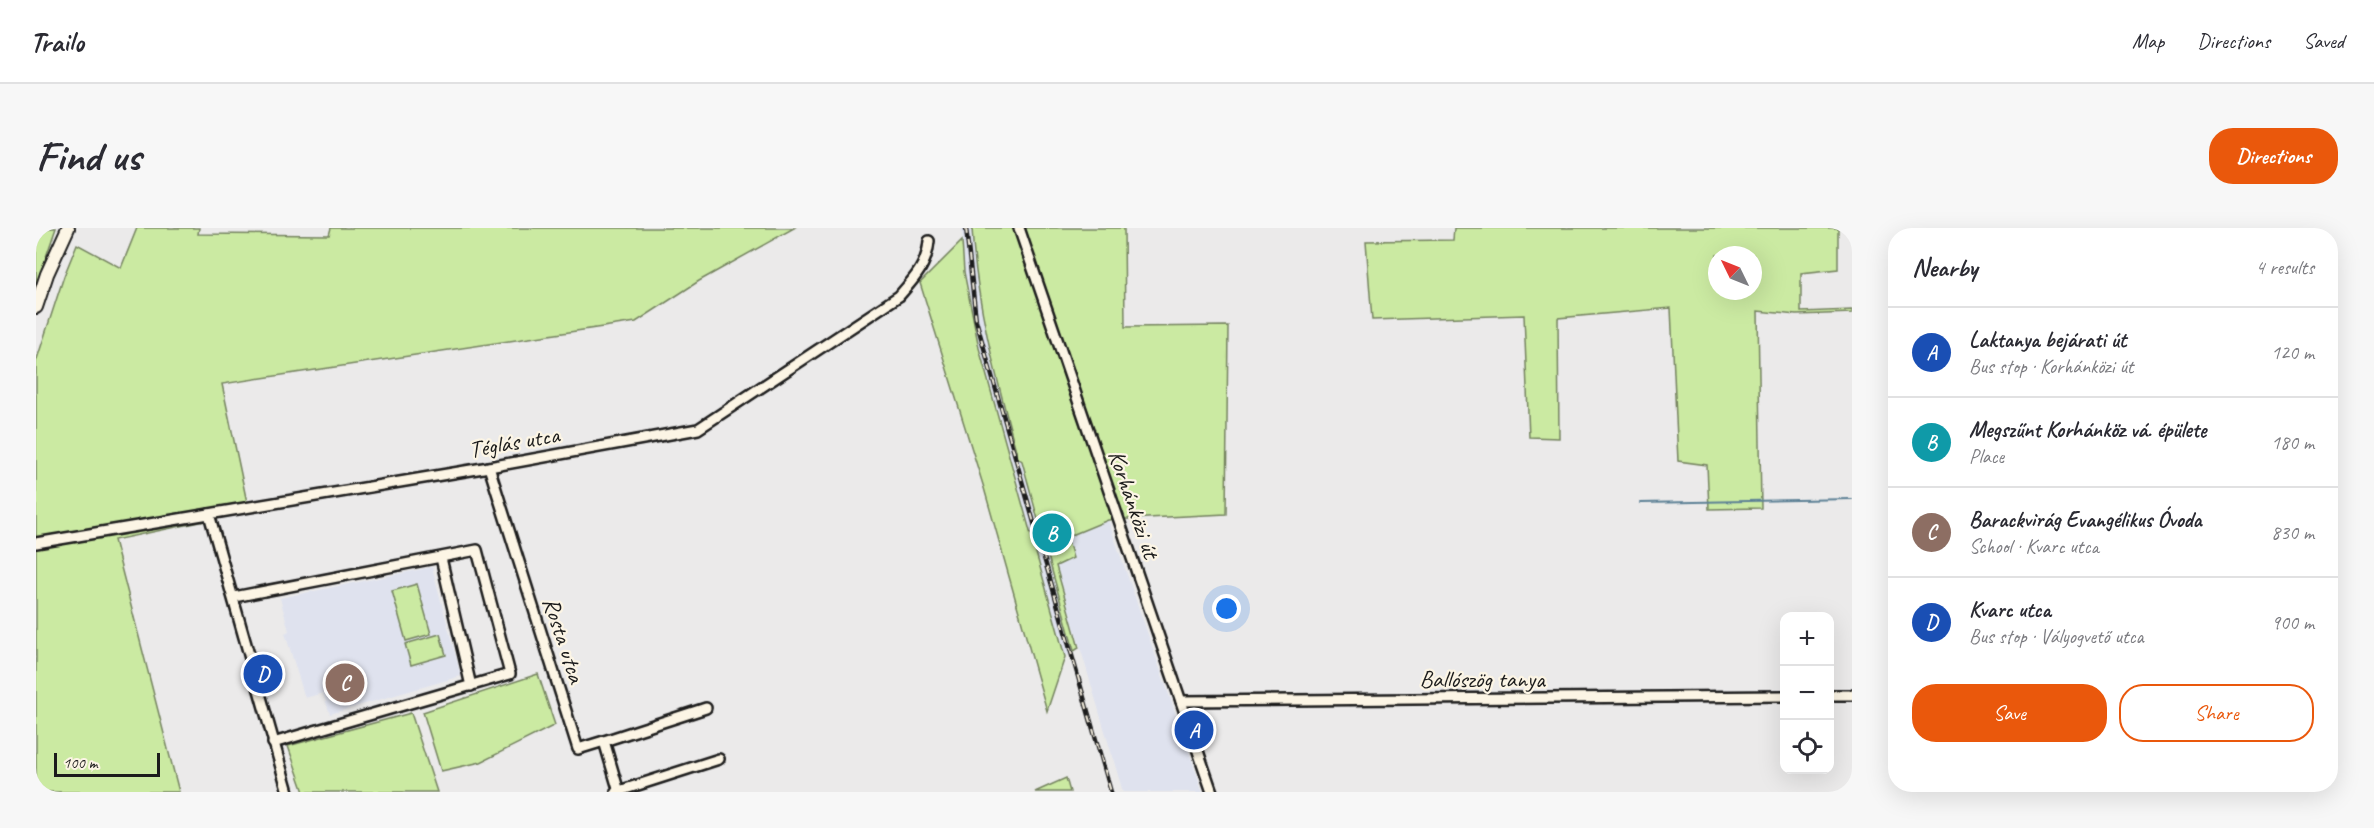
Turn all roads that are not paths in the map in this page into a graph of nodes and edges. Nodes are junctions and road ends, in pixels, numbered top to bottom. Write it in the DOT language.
graph roads {
  1 [pos="68,228"];
  2 [pos="1019,228"];
  3 [pos="929,240"];
  4 [pos="36,307"];
  5 [pos="489,466"];
  6 [pos="209,514"];
  7 [pos="36,543"];
  8 [pos="441,558"];
  9 [pos="234,597"];
  10 [pos="471,686"];
  11 [pos="1834,695"];
  12 [pos="1852,695"];
  13 [pos="1780,696"];
  14 [pos="1180,701"];
  15 [pos="706,708"];
  16 [pos="604,741"];
  17 [pos="273,743"];
  18 [pos="719,759"];
  19 [pos="288,792"];
  20 [pos="618,792"];
  21 [pos="1212,792"];
  1 -- 4 [label="main road"];
  2 -- 14 [label="street, Korhánközi út"];
  3 -- 5 [label="street, Téglás utca"];
  5 -- 6 [label="street, Téglás utca"];
  5 -- 16 [label="street, Rosta utca"];
  6 -- 7 [label="street, Téglás utca"];
  6 -- 9 [label="street"];
  8 -- 9 [label="street"];
  8 -- 10 [label="street"];
  8 -- 10 [label="street"];
  9 -- 17 [label="street"];
  10 -- 17 [label="street"];
  11 -- 12 [label="street"];
  13 -- 14 [label="street, Ballószög tanya"];
  14 -- 21 [label="street, Korhánközi út"];
  15 -- 16 [label="street"];
  16 -- 20 [label="street"];
  17 -- 19 [label="street"];
  18 -- 20 [label="street"];
}
